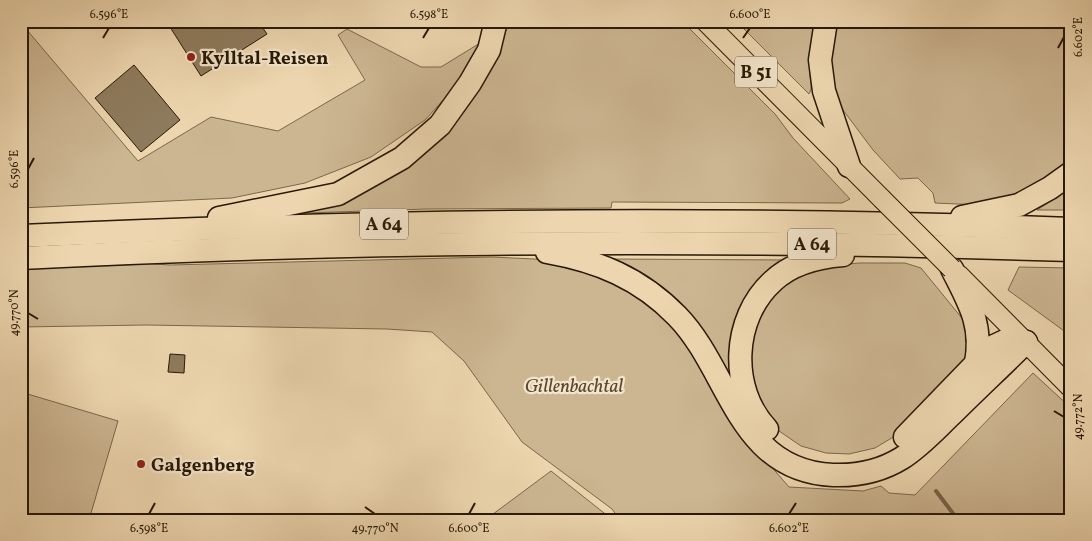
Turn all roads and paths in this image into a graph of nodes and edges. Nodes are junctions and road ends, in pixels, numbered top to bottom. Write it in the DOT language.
graph roads {
  1 [pos="496,21"];
  2 [pos="705,21"];
  3 [pos="826,21"];
  4 [pos="849,166"];
  5 [pos="1071,173"];
  6 [pos="930,224"];
  7 [pos="1071,229"];
  8 [pos="156,230"];
  9 [pos="21,236"];
  10 [pos="495,243"];
  11 [pos="956,246"];
  12 [pos="1071,250"];
  13 [pos="21,258"];
  14 [pos="952,269"];
  15 [pos="1026,342"];
  16 [pos="976,363"];
  17 [pos="1071,388"];
  1 -- 8 [label="highway"];
  2 -- 4 [label="main road, B 51"];
  3 -- 4 [label="highway"];
  4 -- 14 [label="main road, B 51, bridge"];
  5 -- 6 [label="highway"];
  6 -- 7 [label="highway, A 64"];
  6 -- 8 [label="highway, A 64"];
  8 -- 9 [label="highway, A 64"];
  10 -- 11 [label="highway, A 64"];
  10 -- 13 [label="highway, A 64"];
  10 -- 15 [label="highway"];
  11 -- 12 [label="highway, A 64"];
  11 -- 16 [label="highway"];
  14 -- 15 [label="main road, B 51"];
  14 -- 16 [label="highway"];
  15 -- 16 [label="highway"];
  15 -- 17 [label="main road, B 51"];
}
